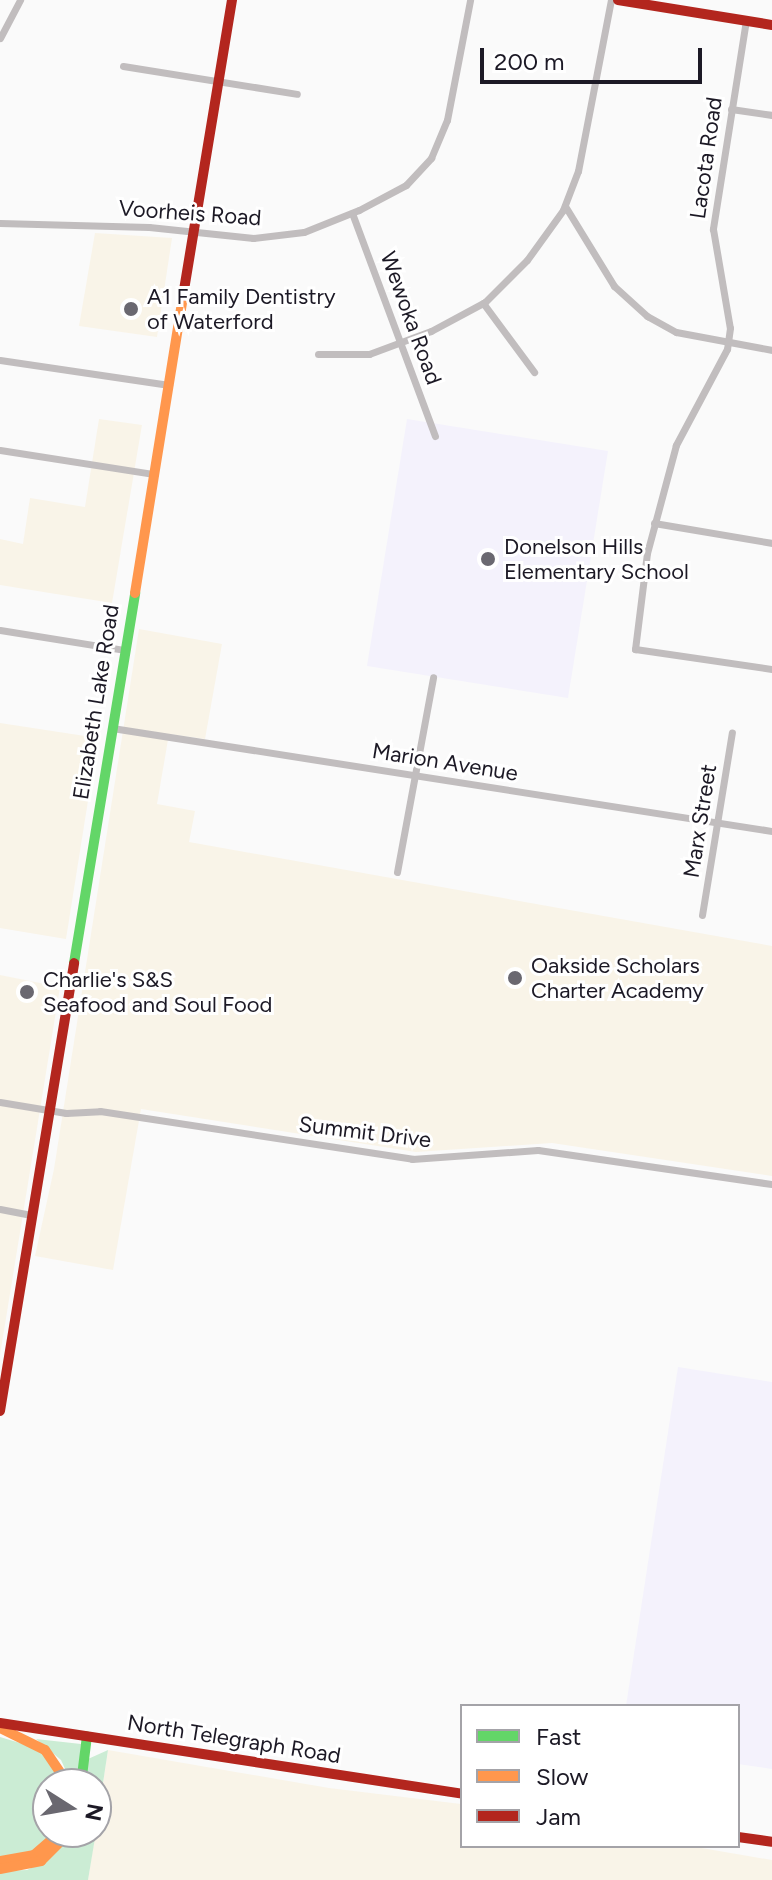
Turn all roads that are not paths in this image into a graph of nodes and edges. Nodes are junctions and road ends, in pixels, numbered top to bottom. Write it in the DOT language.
graph roads {
  1 [pos="20,0"];
  2 [pos="232,0"];
  3 [pos="470,0"];
  4 [pos="611,0"];
  5 [pos="618,0"];
  6 [pos="673,4"];
  7 [pos="746,20"];
  8 [pos="772,25"];
  9 [pos="0,38"];
  10 [pos="123,66"];
  11 [pos="219,80"];
  12 [pos="297,94"];
  13 [pos="731,109"];
  14 [pos="772,115"];
  15 [pos="565,206"];
  16 [pos="352,213"];
  17 [pos="0,223"];
  18 [pos="194,231"];
  19 [pos="483,303"];
  20 [pos="402,343"];
  21 [pos="728,343"];
  22 [pos="772,350"];
  23 [pos="318,354"];
  24 [pos="0,360"];
  25 [pos="534,372"];
  26 [pos="169,385"];
  27 [pos="435,436"];
  28 [pos="0,450"];
  29 [pos="154,474"];
  30 [pos="654,523"];
  31 [pos="772,543"];
  32 [pos="0,630"];
  33 [pos="125,650"];
  34 [pos="772,669"];
  35 [pos="433,677"];
  36 [pos="112,728"];
  37 [pos="732,732"];
  38 [pos="414,775"];
  39 [pos="718,823"];
  40 [pos="772,831"];
  41 [pos="397,872"];
  42 [pos="702,915"];
  43 [pos="0,1102"];
  44 [pos="49,1109"];
  45 [pos="772,1184"];
  46 [pos="0,1209"];
  47 [pos="32,1215"];
  48 [pos="0,1410"];
  49 [pos="0,1726"];
  50 [pos="87,1736"];
  51 [pos="57,1768"];
  52 [pos="83,1768"];
  53 [pos="460,1794"];
  54 [pos="740,1837"];
  55 [pos="772,1842"];
  56 [pos="42,1848"];
  57 [pos="54,1848"];
  58 [pos="0,1861"];
  59 [pos="0,1869"];
  1 -- 9 [label="street"];
  2 -- 11 [label="main road, Elizabeth Lake Road"];
  3 -- 16 [label="street, Voorheis Road"];
  4 -- 15 [label="street"];
  5 -- 6 [label="main road"];
  6 -- 7 [label="main road"];
  7 -- 8 [label="main road"];
  7 -- 13 [label="street, Lacota Road"];
  10 -- 11 [label="street"];
  11 -- 12 [label="street"];
  11 -- 18 [label="main road, Elizabeth Lake Road"];
  13 -- 14 [label="street"];
  13 -- 21 [label="street, Lacota Road"];
  15 -- 19 [label="street"];
  15 -- 21 [label="street"];
  16 -- 18 [label="street, Voorheis Road"];
  16 -- 20 [label="street, Wewoka Road"];
  17 -- 18 [label="street, Voorheis Road"];
  18 -- 26 [label="main road, Elizabeth Lake Road"];
  19 -- 20 [label="street"];
  19 -- 25 [label="street"];
  20 -- 23 [label="street"];
  20 -- 27 [label="street, Wewoka Road"];
  21 -- 22 [label="street"];
  21 -- 30 [label="street, Lacota Road"];
  24 -- 26 [label="street"];
  26 -- 29 [label="main road, Elizabeth Lake Road"];
  28 -- 29 [label="street"];
  29 -- 33 [label="main road, Elizabeth Lake Road"];
  30 -- 31 [label="street"];
  30 -- 34 [label="street, Lacota Road"];
  32 -- 33 [label="street"];
  33 -- 36 [label="main road, Elizabeth Lake Road"];
  35 -- 38 [label="street"];
  36 -- 38 [label="street, Marion Avenue"];
  36 -- 44 [label="main road, Elizabeth Lake Road"];
  37 -- 39 [label="street, Marx Street"];
  38 -- 39 [label="street, Marion Avenue"];
  38 -- 41 [label="street"];
  39 -- 40 [label="street, Marion Avenue"];
  39 -- 42 [label="street, Marx Street"];
  43 -- 44 [label="street, Summit Drive"];
  44 -- 45 [label="street, Summit Drive"];
  44 -- 47 [label="main road, Elizabeth Lake Road"];
  46 -- 47 [label="street"];
  47 -- 48 [label="main road, Elizabeth Lake Road"];
  49 -- 50 [label="main road, North Telegraph Road"];
  49 -- 51 [label="main road"];
  50 -- 52 [label="main road"];
  50 -- 53 [label="main road, North Telegraph Road"];
  54 -- 55 [label="main road"];
  56 -- 58 [label="main road"];
  57 -- 59 [label="main road"];
}
